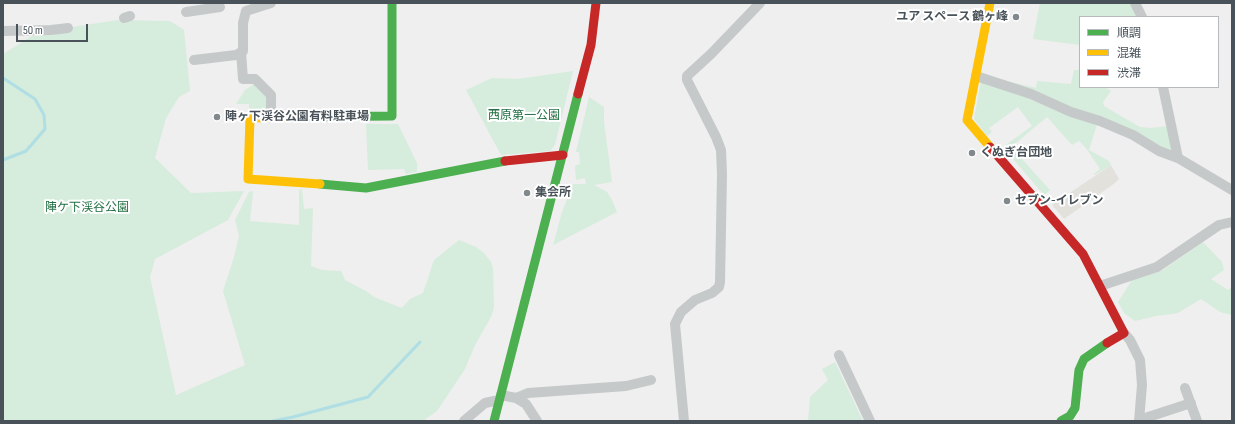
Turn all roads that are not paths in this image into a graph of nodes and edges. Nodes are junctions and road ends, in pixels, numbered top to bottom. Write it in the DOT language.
graph roads {
  1 [pos="272,3"];
  2 [pos="392,3"];
  3 [pos="596,3"];
  4 [pos="760,3"];
  5 [pos="990,3"];
  6 [pos="1135,3"];
  7 [pos="220,7"];
  8 [pos="186,12"];
  9 [pos="1142,16"];
  10 [pos="68,28"];
  11 [pos="3,31"];
  12 [pos="241,52"];
  13 [pos="194,60"];
  14 [pos="976,76"];
  15 [pos="1163,88"];
  16 [pos="271,118"];
  17 [pos="563,155"];
  18 [pos="1178,158"];
  19 [pos="1232,190"];
  20 [pos="1232,222"];
  21 [pos="1100,286"];
  22 [pos="1124,333"];
  23 [pos="838,355"];
  24 [pos="651,380"];
  25 [pos="1185,388"];
  26 [pos="500,398"];
  27 [pos="516,398"];
  28 [pos="1191,403"];
  29 [pos="1068,419"];
  30 [pos="464,421"];
  31 [pos="494,421"];
  32 [pos="537,421"];
  33 [pos="684,421"];
  34 [pos="870,421"];
  35 [pos="1139,421"];
  36 [pos="1197,421"];
  1 -- 12 [label="street"];
  2 -- 16 [label="street"];
  3 -- 17 [label="street"];
  4 -- 33 [label="street"];
  5 -- 14 [label="street"];
  6 -- 9 [label="street"];
  7 -- 8 [label="street"];
  10 -- 11 [label="street"];
  12 -- 13 [label="street"];
  12 -- 16 [label="street"];
  14 -- 18 [label="street"];
  14 -- 21 [label="street"];
  15 -- 18 [label="street"];
  16 -- 17 [label="street"];
  17 -- 26 [label="street"];
  18 -- 19 [label="street"];
  20 -- 21 [label="street"];
  21 -- 22 [label="street"];
  22 -- 29 [label="street"];
  22 -- 35 [label="street"];
  23 -- 34 [label="street"];
  24 -- 27 [label="street"];
  25 -- 28 [label="street"];
  26 -- 27 [label="street"];
  26 -- 30 [label="street"];
  26 -- 31 [label="street"];
  27 -- 32 [label="street"];
  28 -- 35 [label="street"];
  28 -- 36 [label="street"];
}
